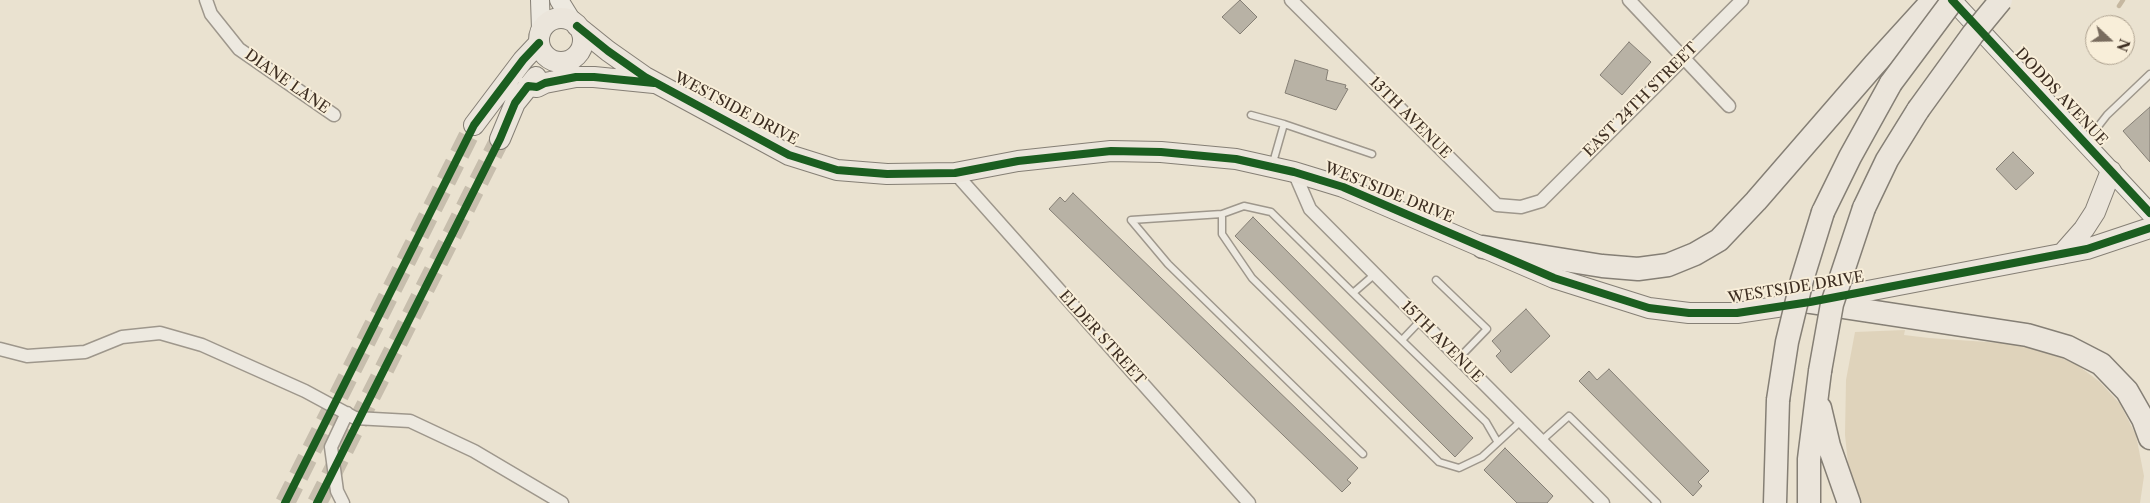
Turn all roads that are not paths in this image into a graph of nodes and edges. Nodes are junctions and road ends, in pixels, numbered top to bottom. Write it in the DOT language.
graph roads {
  1 [pos="206,0"];
  2 [pos="540,0"];
  3 [pos="559,0"];
  4 [pos="1290,0"];
  5 [pos="1629,0"];
  6 [pos="1742,0"];
  7 [pos="1933,0"];
  8 [pos="1952,0"];
  9 [pos="2001,0"];
  10 [pos="575,23"];
  11 [pos="540,37"];
  12 [pos="1684,57"];
  13 [pos="565,60"];
  14 [pos="2150,74"];
  15 [pos="652,80"];
  16 [pos="528,86"];
  17 [pos="1729,106"];
  18 [pos="334,115"];
  19 [pos="1251,115"];
  20 [pos="1284,124"];
  21 [pos="474,125"];
  22 [pos="500,139"];
  23 [pos="2085,143"];
  24 [pos="1372,154"];
  25 [pos="1272,167"];
  26 [pos="2111,171"];
  27 [pos="1294,172"];
  28 [pos="955,174"];
  29 [pos="1541,201"];
  30 [pos="2150,213"];
  31 [pos="1222,214"];
  32 [pos="2150,228"];
  33 [pos="1483,247"];
  34 [pos="2062,254"];
  35 [pos="1375,274"];
  36 [pos="1436,280"];
  37 [pos="1353,293"];
  38 [pos="1810,302"];
  39 [pos="1421,320"];
  40 [pos="1402,340"];
  41 [pos="0,349"];
  42 [pos="1459,358"];
  43 [pos="1818,382"];
  44 [pos="347,413"];
  45 [pos="1521,421"];
  46 [pos="2150,438"];
  47 [pos="1497,441"];
  48 [pos="1541,441"];
  49 [pos="1363,454"];
  50 [pos="343,503"];
  51 [pos="562,503"];
  52 [pos="1249,503"];
  53 [pos="1603,503"];
  54 [pos="1657,503"];
  55 [pos="1775,503"];
  56 [pos="1808,503"];
  57 [pos="1849,503"];
  1 -- 18 [label="street, DIANE LANE"];
  2 -- 11 [label="street"];
  3 -- 10 [label="street"];
  4 -- 29 [label="street, 13TH AVENUE"];
  5 -- 12 [label="street"];
  6 -- 12 [label="street, EAST 24TH STREET"];
  7 -- 33 [label="highway"];
  8 -- 23 [label="street, DODDS AVENUE"];
  8 -- 55 [label="highway, bridge"];
  9 -- 43 [label="highway, bridge"];
  10 -- 11 [label="main road"];
  10 -- 13 [label="main road"];
  10 -- 15 [label="main road, WESTSIDE DRIVE"];
  11 -- 13 [label="main road"];
  11 -- 21 [label="main road"];
  12 -- 17 [label="street"];
  12 -- 29 [label="street, EAST 24TH STREET"];
  13 -- 15 [label="main road, WESTSIDE DRIVE"];
  13 -- 16 [label="main road"];
  14 -- 23 [label="lane"];
  15 -- 16 [label="main road"];
  15 -- 28 [label="main road, WESTSIDE DRIVE"];
  16 -- 22 [label="main road"];
  19 -- 20 [label="lane"];
  20 -- 24 [label="lane"];
  20 -- 25 [label="lane"];
  23 -- 26 [label="street, DODDS AVENUE"];
  25 -- 27 [label="main road, WESTSIDE DRIVE"];
  25 -- 28 [label="main road, WESTSIDE DRIVE"];
  26 -- 30 [label="street, DODDS AVENUE"];
  26 -- 34 [label="main road"];
  27 -- 33 [label="main road, WESTSIDE DRIVE"];
  27 -- 35 [label="street, 15TH AVENUE"];
  28 -- 52 [label="street, ELDER STREET"];
  31 -- 37 [label="lane"];
  31 -- 47 [label="lane"];
  31 -- 49 [label="lane"];
  32 -- 34 [label="main road, WESTSIDE DRIVE"];
  33 -- 38 [label="main road, WESTSIDE DRIVE"];
  34 -- 38 [label="main road, WESTSIDE DRIVE"];
  35 -- 37 [label="lane"];
  35 -- 39 [label="street, 15TH AVENUE"];
  36 -- 42 [label="lane"];
  37 -- 40 [label="lane"];
  38 -- 46 [label="highway"];
  39 -- 40 [label="lane"];
  39 -- 42 [label="street, 15TH AVENUE"];
  40 -- 47 [label="lane"];
  41 -- 44 [label="street"];
  42 -- 45 [label="street, 15TH AVENUE"];
  43 -- 56 [label="highway"];
  43 -- 57 [label="highway"];
  44 -- 50 [label="street"];
  44 -- 51 [label="street"];
  45 -- 47 [label="lane"];
  45 -- 48 [label="street, 15TH AVENUE"];
  48 -- 53 [label="street, 15TH AVENUE"];
  48 -- 54 [label="lane"];
}
